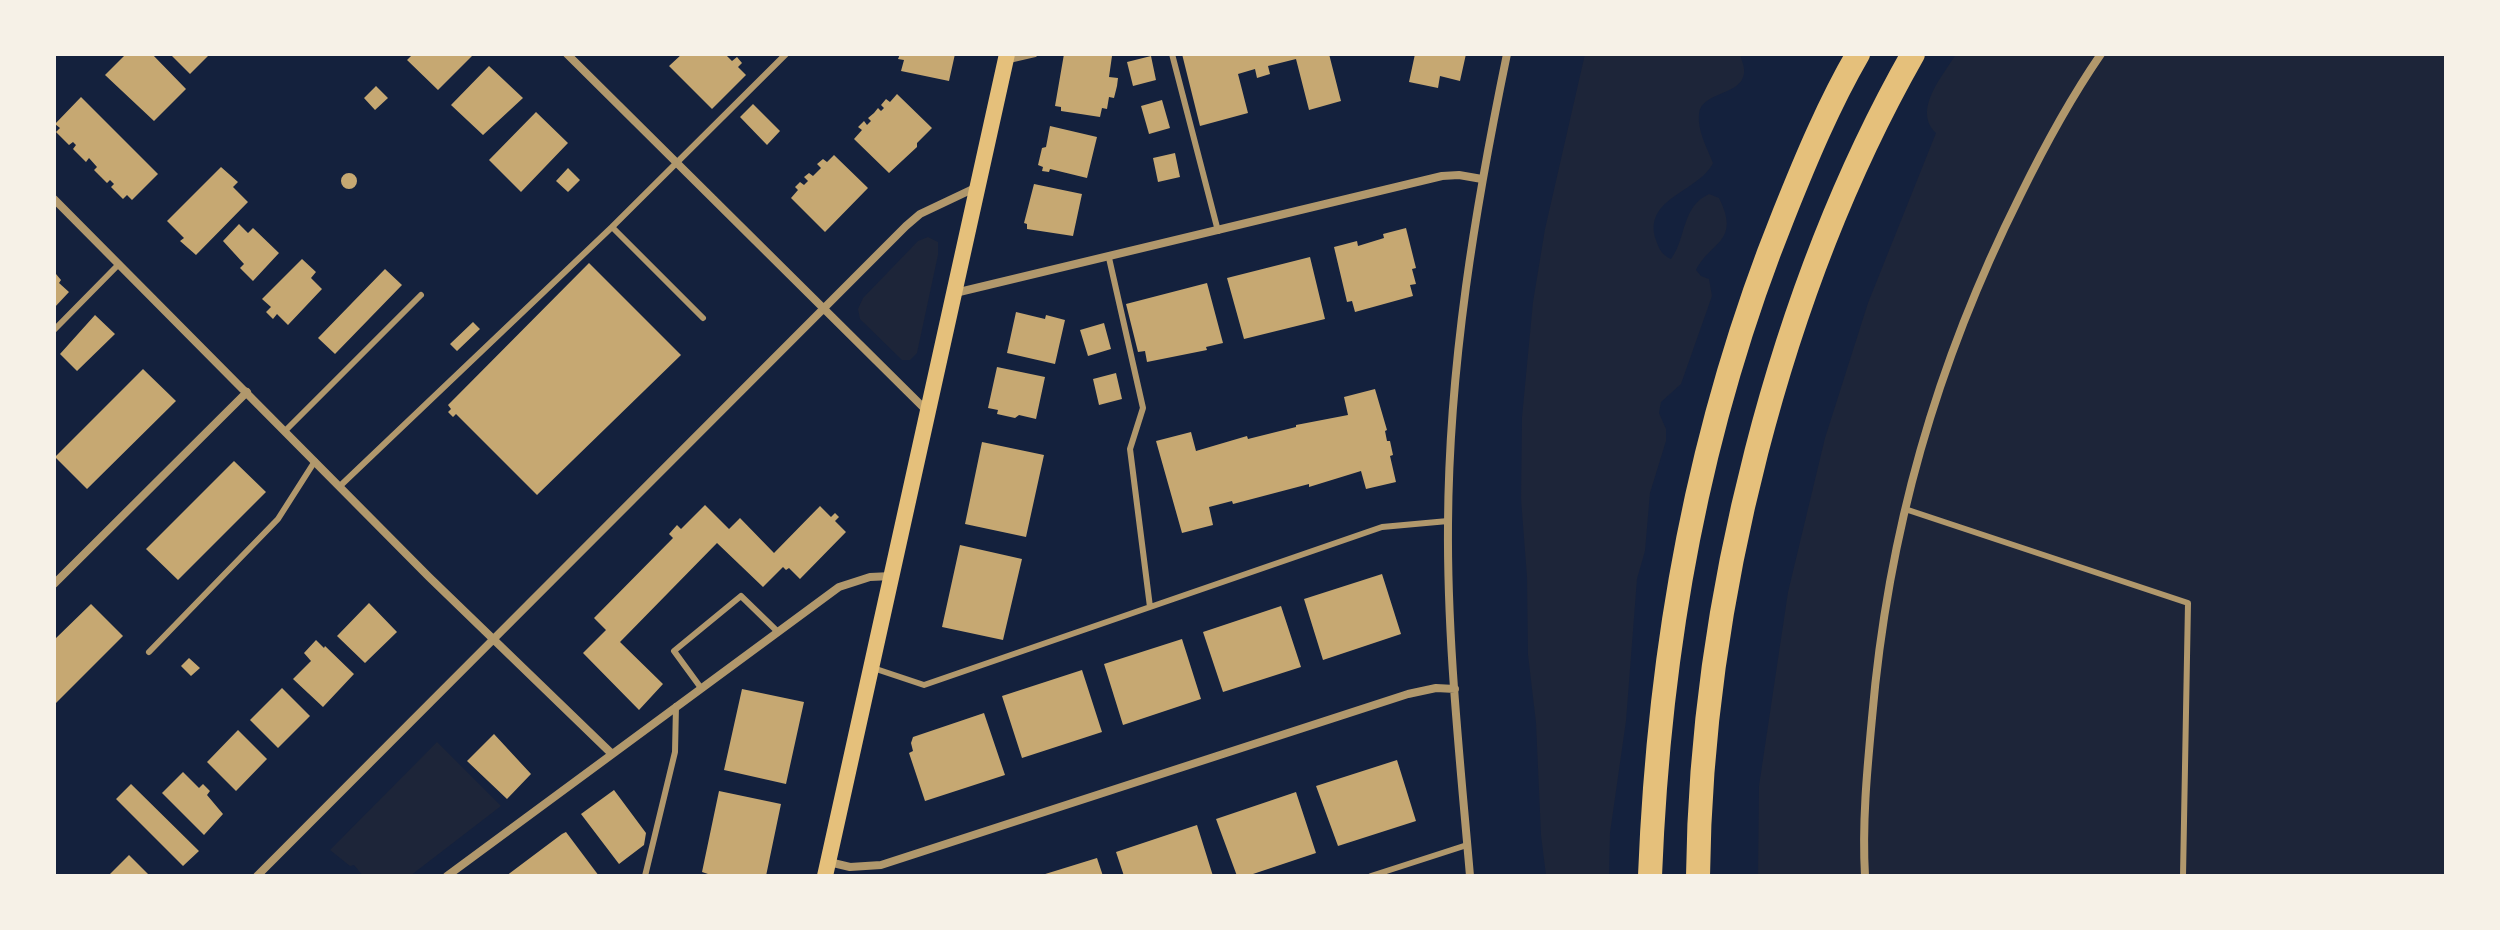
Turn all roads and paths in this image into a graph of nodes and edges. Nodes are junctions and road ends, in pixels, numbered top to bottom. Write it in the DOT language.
graph roads {
  1 [pos="567,54"];
  2 [pos="786,54"];
  3 [pos="1035,54"];
  4 [pos="1172,54"];
  5 [pos="1507,54"];
  6 [pos="1858,54"];
  7 [pos="1913,54"];
  8 [pos="2101,54"];
  9 [pos="1006,58"];
  10 [pos="676,164"];
  11 [pos="1482,179"];
  12 [pos="978,187"];
  13 [pos="54,199"];
  14 [pos="612,227"];
  15 [pos="1218,231"];
  16 [pos="1109,258"];
  17 [pos="119,264"];
  18 [pos="955,293"];
  19 [pos="421,295"];
  20 [pos="823,311"];
  21 [pos="703,318"];
  22 [pos="54,330"];
  23 [pos="247,392"];
  24 [pos="928,413"];
  25 [pos="285,431"];
  26 [pos="315,461"];
  27 [pos="340,486"];
  28 [pos="1905,509"];
  29 [pos="1448,521"];
  30 [pos="892,576"];
  31 [pos="54,584"];
  32 [pos="1150,607"];
  33 [pos="778,632"];
  34 [pos="494,640"];
  35 [pos="149,652"];
  36 [pos="872,668"];
  37 [pos="701,688"];
  38 [pos="1455,689"];
  39 [pos="676,706"];
  40 [pos="611,753"];
  41 [pos="1467,845"];
  42 [pos="827,869"];
  43 [pos="257,876"];
  44 [pos="447,876"];
  45 [pos="645,876"];
  46 [pos="1371,876"];
  47 [pos="1470,876"];
  48 [pos="1650,876"];
  49 [pos="1698,876"];
  50 [pos="1865,876"];
  51 [pos="2183,876"];
  1 -- 10 [label="street"];
  2 -- 10 [label="lane"];
  3 -- 9 [label="lane"];
  4 -- 15 [label="lane"];
  5 -- 11 [label="street"];
  6 -- 48 [label="highway"];
  7 -- 49 [label="highway"];
  8 -- 28 [label="street"];
  9 -- 12 [label="main road"];
  10 -- 14 [label="lane"];
  10 -- 20 [label="street"];
  11 -- 15 [label="street"];
  11 -- 29 [label="street"];
  12 -- 18 [label="main road"];
  12 -- 20 [label="street"];
  13 -- 17 [label="street"];
  14 -- 21 [label="lane"];
  14 -- 27 [label="lane"];
  15 -- 16 [label="street"];
  16 -- 18 [label="street"];
  16 -- 32 [label="lane"];
  17 -- 22 [label="lane"];
  17 -- 23 [label="street"];
  18 -- 24 [label="main road"];
  19 -- 25 [label="lane"];
  20 -- 24 [label="street"];
  20 -- 34 [label="street"];
  23 -- 25 [label="street"];
  23 -- 31 [label="street"];
  24 -- 30 [label="main road"];
  25 -- 26 [label="street"];
  26 -- 27 [label="street"];
  26 -- 35 [label="lane"];
  27 -- 34 [label="street"];
  28 -- 50 [label="street"];
  28 -- 51 [label="lane"];
  29 -- 32 [label="lane"];
  29 -- 38 [label="street"];
  30 -- 33 [label="street"];
  30 -- 36 [label="main road"];
  32 -- 36 [label="lane"];
  33 -- 37 [label="street"];
  33 -- 37 [label="lane"];
  34 -- 40 [label="street"];
  34 -- 43 [label="street"];
  36 -- 42 [label="main road"];
  37 -- 39 [label="street"];
  38 -- 41 [label="street"];
  38 -- 42 [label="street"];
  39 -- 40 [label="street"];
  39 -- 45 [label="lane"];
  40 -- 44 [label="street"];
  41 -- 46 [label="lane"];
  41 -- 47 [label="street"];
}
